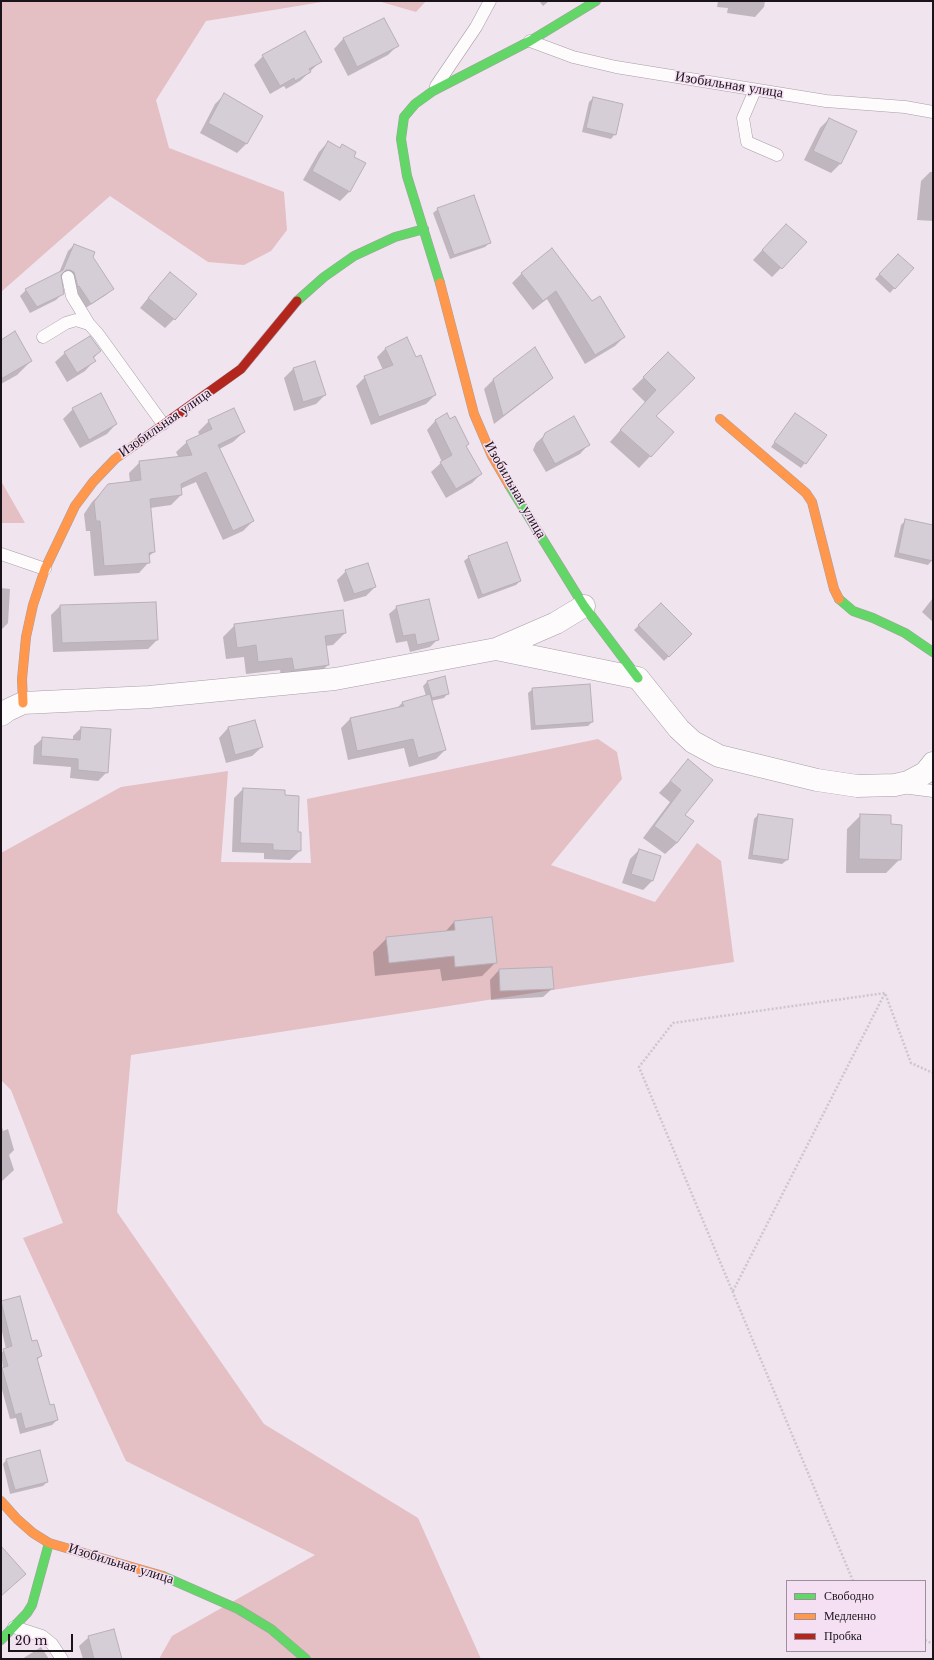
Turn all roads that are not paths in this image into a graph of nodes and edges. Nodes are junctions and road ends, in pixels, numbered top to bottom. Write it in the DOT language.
graph roads {
  1 [pos="490,1"];
  2 [pos="596,1"];
  3 [pos="530,41"];
  4 [pos="755,90"];
  5 [pos="433,91"];
  6 [pos="933,112"];
  7 [pos="777,155"];
  8 [pos="424,229"];
  9 [pos="68,277"];
  10 [pos="89,324"];
  11 [pos="43,337"];
  12 [pos="720,419"];
  13 [pos="163,424"];
  14 [pos="1,554"];
  15 [pos="46,569"];
  16 [pos="584,606"];
  17 [pos="496,649"];
  18 [pos="933,652"];
  19 [pos="638,678"];
  20 [pos="23,703"];
  21 [pos="1,715"];
  22 [pos="933,763"];
  23 [pos="895,785"];
  24 [pos="933,791"];
  25 [pos="1,1501"];
  26 [pos="50,1543"];
  27 [pos="14,1627"];
  28 [pos="1,1640"];
  29 [pos="62,1659"];
  30 [pos="306,1659"];
  1 -- 5 [label="lane"];
  2 -- 3 [label="street, Изобильная улица"];
  3 -- 4 [label="lane, Изобильная улица"];
  3 -- 5 [label="street, Изобильная улица"];
  4 -- 6 [label="lane, Изобильная улица"];
  4 -- 7 [label="lane"];
  5 -- 8 [label="street, Изобильная улица"];
  8 -- 13 [label="street, Изобильная улица"];
  8 -- 16 [label="street, Изобильная улица"];
  9 -- 10 [label="lane"];
  10 -- 11 [label="lane"];
  10 -- 13 [label="lane"];
  12 -- 18 [label="street"];
  13 -- 15 [label="street, Изобильная улица"];
  14 -- 15 [label="lane"];
  15 -- 20 [label="street, Изобильная улица"];
  16 -- 17 [label="street"];
  16 -- 19 [label="street, Изобильная улица"];
  17 -- 19 [label="street"];
  17 -- 20 [label="street"];
  19 -- 23 [label="street"];
  20 -- 21 [label="street"];
  22 -- 23 [label="street"];
  23 -- 24 [label="lane"];
  25 -- 26 [label="street"];
  26 -- 27 [label="street, Изобильная улица"];
  26 -- 30 [label="street, Изобильная улица"];
  27 -- 28 [label="street, Изобильная улица"];
  27 -- 29 [label="lane"];
}
